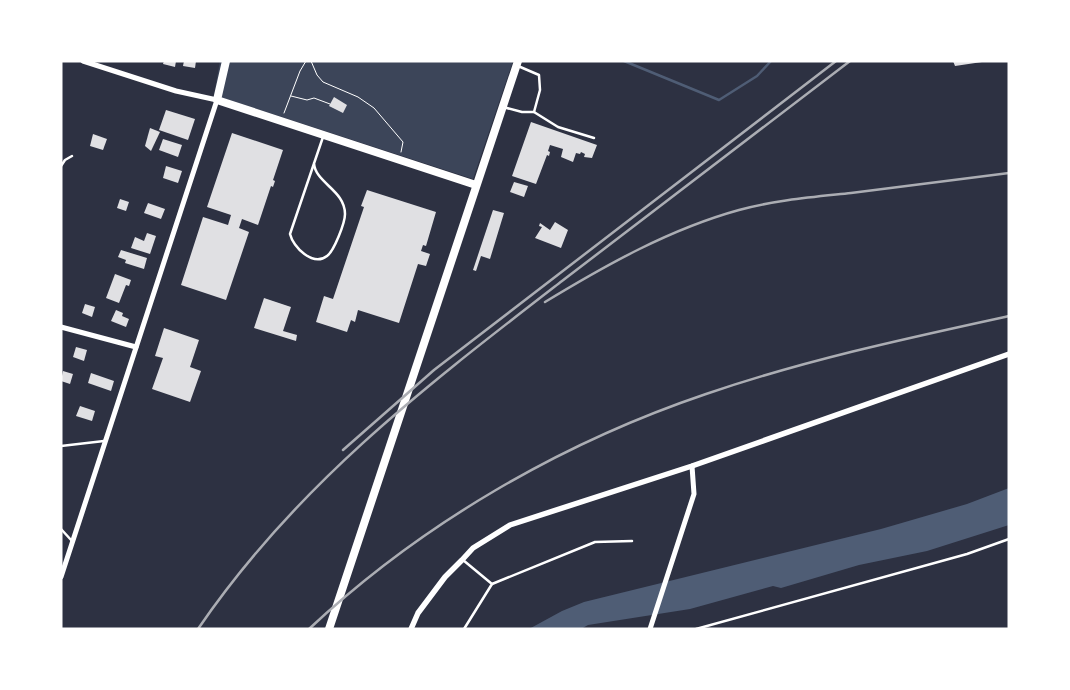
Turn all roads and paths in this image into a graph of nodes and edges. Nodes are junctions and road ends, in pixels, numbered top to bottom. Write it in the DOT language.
graph roads {
  1 [pos="82,61"];
  2 [pos="226,61"];
  3 [pos="306,61"];
  4 [pos="312,61"];
  5 [pos="94,63"];
  6 [pos="517,63"];
  7 [pos="290,96"];
  8 [pos="217,100"];
  9 [pos="330,104"];
  10 [pos="502,107"];
  11 [pos="534,112"];
  12 [pos="280,121"];
  13 [pos="324,135"];
  14 [pos="594,138"];
  15 [pos="72,156"];
  16 [pos="398,160"];
  17 [pos="314,162"];
  18 [pos="61,166"];
  19 [pos="476,185"];
  20 [pos="61,327"];
  21 [pos="136,347"];
  22 [pos="1009,354"];
  23 [pos="106,440"];
  24 [pos="61,446"];
  25 [pos="692,466"];
  26 [pos="61,529"];
  27 [pos="1009,539"];
  28 [pos="632,541"];
  29 [pos="73,542"];
  30 [pos="462,560"];
  31 [pos="61,577"];
  32 [pos="492,584"];
  33 [pos="329,629"];
  34 [pos="410,629"];
  35 [pos="464,629"];
  36 [pos="650,629"];
  37 [pos="696,629"];
  1 -- 5 [label="street"];
  2 -- 8 [label="main road"];
  3 -- 7 [label="path"];
  4 -- 16 [label="path"];
  5 -- 8 [label="street"];
  6 -- 10 [label="main road"];
  6 -- 11 [label="lane"];
  7 -- 9 [label="path"];
  7 -- 12 [label="path"];
  8 -- 12 [label="main road"];
  8 -- 21 [label="street"];
  10 -- 11 [label="lane"];
  10 -- 19 [label="main road"];
  11 -- 14 [label="lane"];
  12 -- 13 [label="main road"];
  13 -- 16 [label="main road"];
  13 -- 17 [label="lane"];
  15 -- 18 [label="lane"];
  16 -- 19 [label="main road"];
  17 -- 17 [label="lane"];
  19 -- 33 [label="main road"];
  20 -- 21 [label="street"];
  21 -- 23 [label="street"];
  22 -- 25 [label="street"];
  23 -- 24 [label="lane"];
  23 -- 29 [label="street"];
  25 -- 30 [label="street"];
  25 -- 36 [label="street"];
  26 -- 29 [label="lane"];
  27 -- 37 [label="lane"];
  28 -- 32 [label="lane"];
  29 -- 31 [label="street"];
  30 -- 32 [label="lane"];
  30 -- 34 [label="street"];
  32 -- 35 [label="lane"];
}
